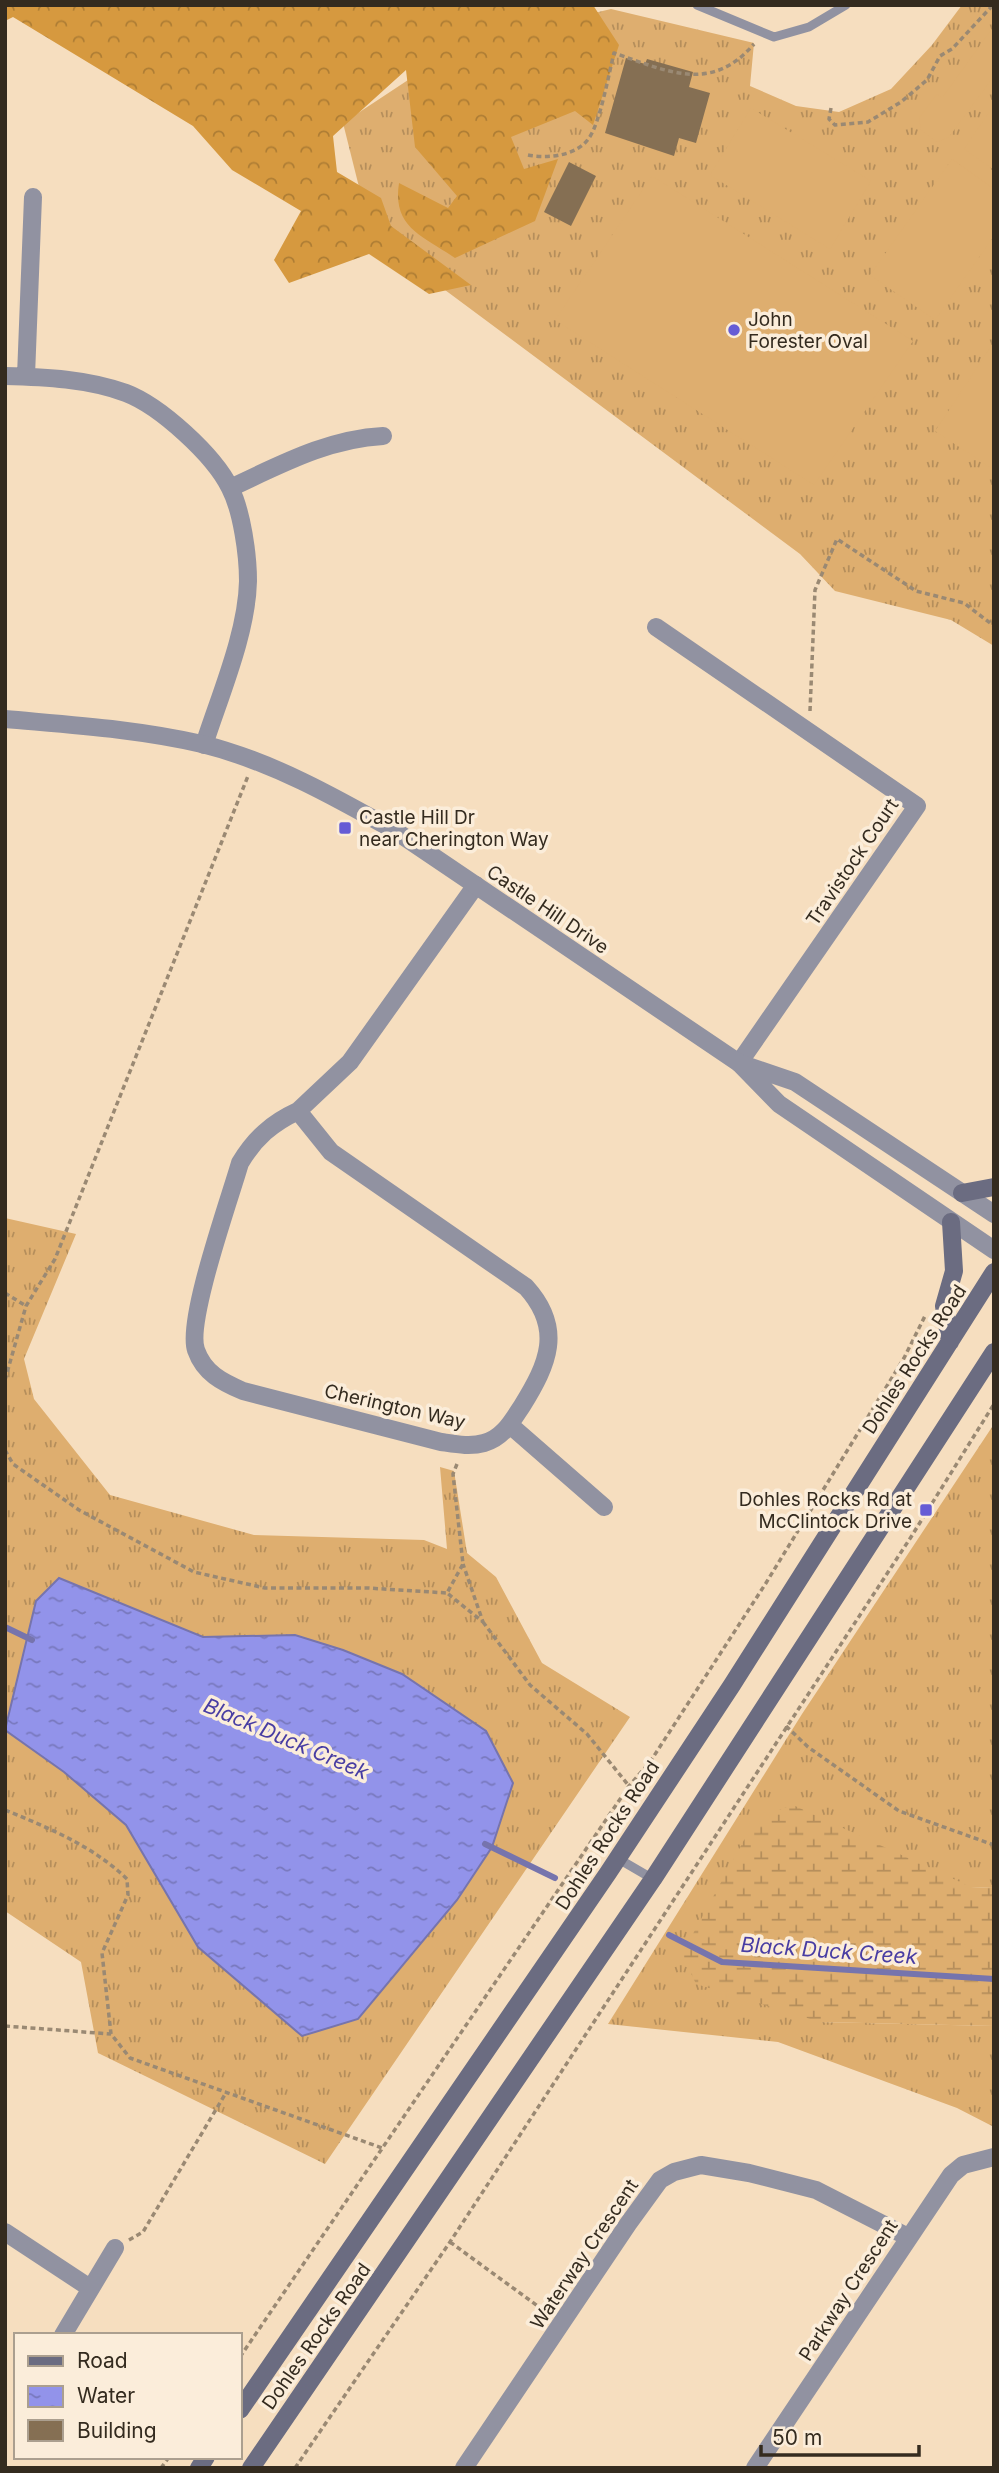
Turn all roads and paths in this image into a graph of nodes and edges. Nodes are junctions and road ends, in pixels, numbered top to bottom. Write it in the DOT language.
graph roads {
  1 [pos="696,5"];
  2 [pos="846,5"];
  3 [pos="993,5"];
  4 [pos="763,33"];
  5 [pos="831,108"];
  6 [pos="528,155"];
  7 [pos="33,197"];
  8 [pos="5,376"];
  9 [pos="26,376"];
  10 [pos="383,436"];
  11 [pos="230,488"];
  12 [pos="656,626"];
  13 [pos="994,626"];
  14 [pos="5,719"];
  15 [pos="809,734"];
  16 [pos="204,745"];
  17 [pos="254,762"];
  18 [pos="475,885"];
  19 [pos="739,1063"];
  20 [pos="298,1111"];
  21 [pos="994,1187"];
  22 [pos="962,1193"];
  23 [pos="994,1214"];
  24 [pos="951,1222"];
  25 [pos="994,1250"];
  26 [pos="994,1272"];
  27 [pos="5,1293"];
  28 [pos="26,1306"];
  29 [pos="927,1312"];
  30 [pos="950,1342"];
  31 [pos="994,1352"];
  32 [pos="5,1380"];
  33 [pos="994,1404"];
  34 [pos="510,1425"];
  35 [pos="464,1446"];
  36 [pos="5,1450"];
  37 [pos="604,1507"];
  38 [pos="463,1564"];
  39 [pos="447,1593"];
  40 [pos="483,1622"];
  41 [pos="786,1726"];
  42 [pos="629,1786"];
  43 [pos="5,1810"];
  44 [pos="994,1845"];
  45 [pos="617,1857"];
  46 [pos="653,1879"];
  47 [pos="5,2026"];
  48 [pos="111,2034"];
  49 [pos="227,2091"];
  50 [pos="384,2148"];
  51 [pos="994,2157"];
  52 [pos="5,2232"];
  53 [pos="908,2237"];
  54 [pos="450,2242"];
  55 [pos="116,2248"];
  56 [pos="90,2288"];
  57 [pos="562,2324"];
  58 [pos="64,2333"];
  59 [pos="242,2354"];
  60 [pos="242,2407"];
  61 [pos="251,2468"];
  62 [pos="295,2468"];
  63 [pos="464,2468"];
  64 [pos="755,2468"];
  1 -- 4 [label="lane"];
  2 -- 4 [label="lane"];
  3 -- 5 [label="path"];
  4 -- 6 [label="path"];
  7 -- 9 [label="street"];
  8 -- 9 [label="street"];
  9 -- 11 [label="street"];
  10 -- 11 [label="street"];
  11 -- 16 [label="street"];
  12 -- 15 [label="street, Travistock Court"];
  13 -- 15 [label="path"];
  14 -- 16 [label="street, Castle Hill Drive"];
  15 -- 19 [label="street, Travistock Court"];
  16 -- 17 [label="street, Castle Hill Drive"];
  17 -- 18 [label="street, Castle Hill Drive"];
  17 -- 28 [label="path"];
  18 -- 19 [label="street, Castle Hill Drive"];
  18 -- 20 [label="street, Cherington Way"];
  19 -- 22 [label="street, Castle Hill Drive"];
  19 -- 24 [label="street, Castle Hill Drive"];
  20 -- 34 [label="street, Cherington Way"];
  20 -- 35 [label="street, Cherington Way"];
  21 -- 22 [label="main road"];
  22 -- 23 [label="street, Castle Hill Drive"];
  24 -- 25 [label="street, Castle Hill Drive"];
  24 -- 30 [label="main road"];
  26 -- 30 [label="main road, Dohles Rocks Road"];
  27 -- 28 [label="path"];
  28 -- 32 [label="path"];
  29 -- 42 [label="path"];
  30 -- 45 [label="main road, Dohles Rocks Road"];
  31 -- 46 [label="main road, Dohles Rocks Road"];
  33 -- 41 [label="path"];
  34 -- 35 [label="street, Cherington Way"];
  34 -- 37 [label="street"];
  35 -- 38 [label="path"];
  36 -- 39 [label="path"];
  38 -- 39 [label="path"];
  38 -- 40 [label="path"];
  39 -- 40 [label="path"];
  40 -- 42 [label="path"];
  41 -- 44 [label="path"];
  41 -- 54 [label="path"];
  42 -- 50 [label="path"];
  43 -- 48 [label="path"];
  45 -- 46 [label="lane"];
  45 -- 60 [label="main road, Dohles Rocks Road"];
  46 -- 61 [label="main road, Dohles Rocks Road"];
  47 -- 48 [label="path"];
  48 -- 49 [label="path"];
  49 -- 50 [label="path"];
  49 -- 55 [label="path"];
  50 -- 59 [label="path"];
  51 -- 53 [label="street, Parkway Crescent"];
  52 -- 56 [label="street"];
  53 -- 57 [label="street, Waterway Crescent"];
  53 -- 64 [label="street, Parkway Crescent"];
  54 -- 57 [label="path"];
  54 -- 62 [label="path"];
  55 -- 56 [label="street"];
  56 -- 58 [label="street"];
  57 -- 63 [label="street, Waterway Crescent"];
}
